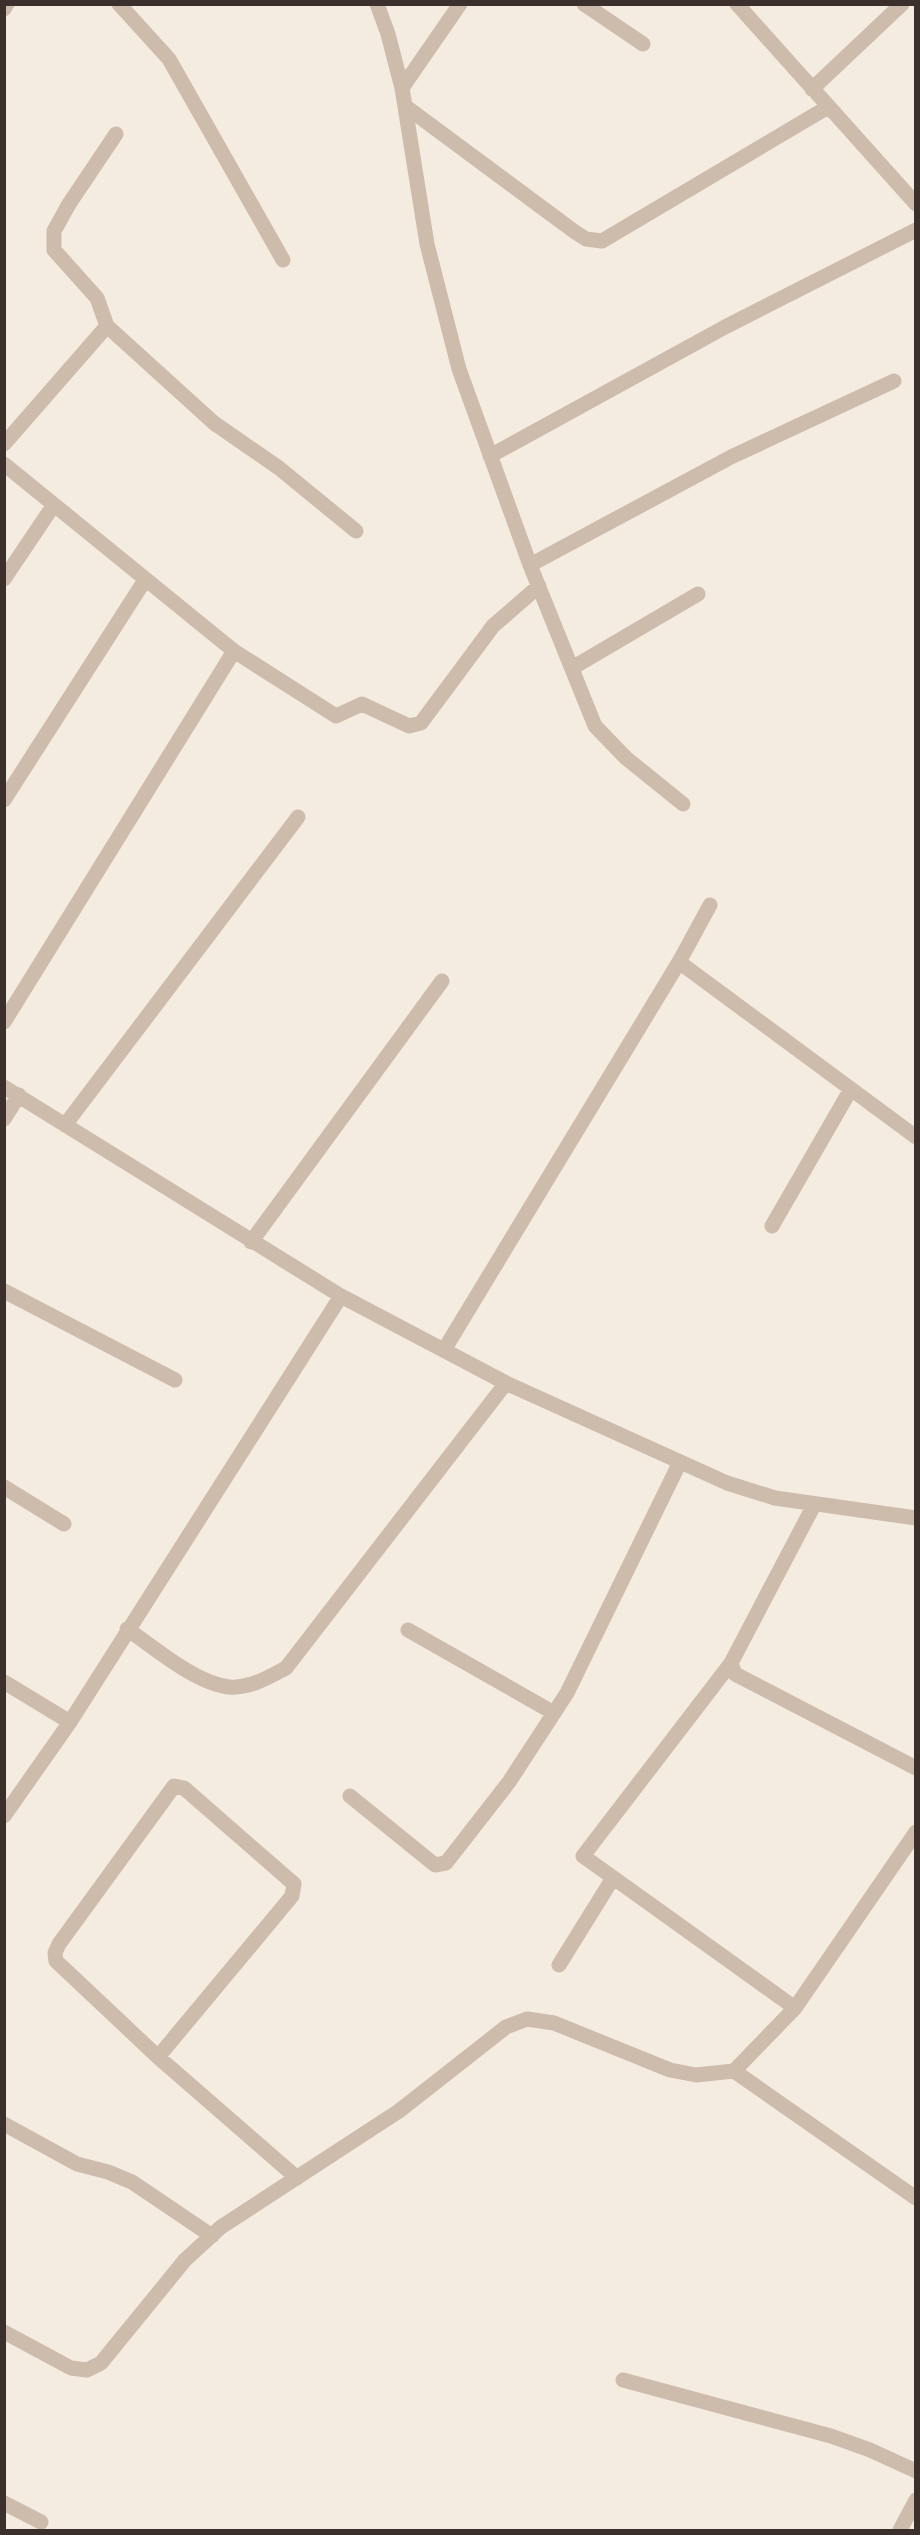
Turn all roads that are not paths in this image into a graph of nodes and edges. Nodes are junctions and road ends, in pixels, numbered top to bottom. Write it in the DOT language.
graph roads {
  1 [pos="7,4"];
  2 [pos="119,4"];
  3 [pos="377,4"];
  4 [pos="460,4"];
  5 [pos="584,4"];
  6 [pos="737,4"];
  7 [pos="902,4"];
  8 [pos="4,9"];
  9 [pos="643,44"];
  10 [pos="402,88"];
  11 [pos="812,89"];
  12 [pos="405,106"];
  13 [pos="828,107"];
  14 [pos="116,134"];
  15 [pos="915,204"];
  16 [pos="915,230"];
  17 [pos="283,260"];
  18 [pos="107,326"];
  19 [pos="894,381"];
  20 [pos="4,444"];
  21 [pos="490,456"];
  22 [pos="4,464"];
  23 [pos="53,506"];
  24 [pos="356,531"];
  25 [pos="530,565"];
  26 [pos="4,579"];
  27 [pos="145,580"];
  28 [pos="538,586"];
  29 [pos="698,594"];
  30 [pos="234,651"];
  31 [pos="572,668"];
  32 [pos="4,800"];
  33 [pos="683,804"];
  34 [pos="298,817"];
  35 [pos="710,905"];
  36 [pos="679,962"];
  37 [pos="442,981"];
  38 [pos="4,1022"];
  39 [pos="4,1087"];
  40 [pos="852,1089"];
  41 [pos="19,1095"];
  42 [pos="4,1119"];
  43 [pos="65,1125"];
  44 [pos="915,1137"];
  45 [pos="772,1226"];
  46 [pos="251,1242"];
  47 [pos="4,1291"];
  48 [pos="341,1296"];
  49 [pos="444,1350"];
  50 [pos="175,1380"];
  51 [pos="506,1383"];
  52 [pos="681,1462"];
  53 [pos="4,1487"];
  54 [pos="814,1505"];
  55 [pos="915,1518"];
  56 [pos="64,1524"];
  57 [pos="127,1629"];
  58 [pos="408,1630"];
  59 [pos="731,1663"];
  60 [pos="4,1682"];
  61 [pos="554,1713"];
  62 [pos="70,1722"];
  63 [pos="915,1768"];
  64 [pos="350,1796"];
  65 [pos="4,1816"];
  66 [pos="915,1832"];
  67 [pos="614,1878"];
  68 [pos="560,1965"];
  69 [pos="795,2008"];
  70 [pos="158,2057"];
  71 [pos="734,2071"];
  72 [pos="4,2124"];
  73 [pos="297,2178"];
  74 [pos="915,2198"];
  75 [pos="212,2236"];
  76 [pos="4,2332"];
  77 [pos="623,2380"];
  78 [pos="915,2471"];
  79 [pos="915,2500"];
  80 [pos="4,2502"];
  81 [pos="41,2522"];
  82 [pos="900,2530"];
  1 -- 8 [label="street"];
  2 -- 17 [label="street"];
  3 -- 10 [label="street"];
  4 -- 10 [label="street"];
  5 -- 9 [label="street"];
  6 -- 11 [label="street"];
  7 -- 11 [label="street"];
  10 -- 12 [label="street"];
  11 -- 13 [label="street"];
  12 -- 13 [label="street"];
  12 -- 21 [label="street"];
  13 -- 15 [label="street"];
  14 -- 18 [label="street"];
  16 -- 21 [label="street"];
  18 -- 20 [label="street"];
  18 -- 24 [label="street"];
  19 -- 25 [label="street"];
  21 -- 25 [label="street"];
  22 -- 23 [label="street"];
  23 -- 26 [label="street"];
  23 -- 27 [label="street"];
  25 -- 28 [label="street"];
  27 -- 30 [label="street"];
  27 -- 32 [label="street"];
  28 -- 30 [label="street"];
  28 -- 31 [label="street"];
  29 -- 31 [label="street"];
  30 -- 38 [label="street"];
  31 -- 33 [label="street"];
  34 -- 43 [label="street"];
  35 -- 36 [label="street"];
  36 -- 40 [label="street"];
  36 -- 49 [label="street"];
  37 -- 46 [label="street"];
  39 -- 41 [label="street"];
  40 -- 44 [label="street"];
  40 -- 45 [label="street"];
  41 -- 42 [label="street"];
  41 -- 43 [label="street"];
  43 -- 46 [label="street"];
  46 -- 48 [label="street"];
  47 -- 50 [label="street"];
  48 -- 49 [label="street"];
  48 -- 57 [label="street"];
  49 -- 51 [label="street"];
  51 -- 52 [label="street"];
  51 -- 57 [label="street"];
  52 -- 54 [label="street"];
  52 -- 61 [label="street"];
  53 -- 56 [label="street"];
  54 -- 55 [label="street"];
  54 -- 59 [label="street"];
  57 -- 62 [label="street"];
  58 -- 61 [label="street"];
  59 -- 63 [label="street"];
  59 -- 67 [label="street"];
  60 -- 62 [label="street"];
  61 -- 64 [label="street"];
  62 -- 65 [label="street"];
  66 -- 69 [label="street"];
  67 -- 68 [label="street"];
  67 -- 69 [label="street"];
  69 -- 71 [label="street"];
  70 -- 70 [label="street"];
  70 -- 73 [label="street"];
  71 -- 73 [label="street"];
  71 -- 74 [label="street"];
  72 -- 75 [label="street"];
  73 -- 75 [label="street"];
  75 -- 76 [label="street"];
  77 -- 78 [label="street"];
  79 -- 82 [label="street"];
  80 -- 81 [label="street"];
}
